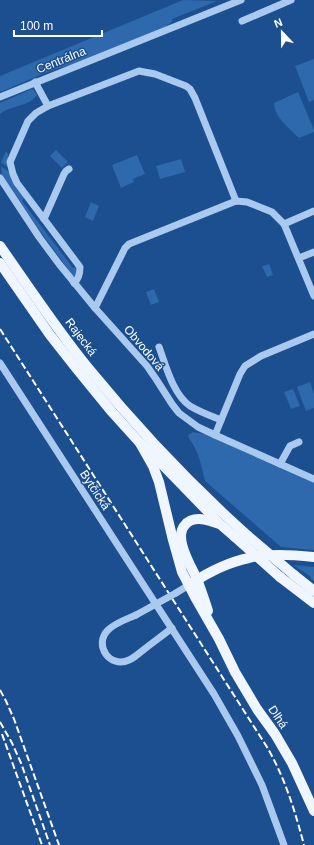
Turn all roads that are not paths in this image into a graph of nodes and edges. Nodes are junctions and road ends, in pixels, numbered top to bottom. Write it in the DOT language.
graph roads {
  1 [pos="241,0"];
  2 [pos="291,0"];
  3 [pos="242,21"];
  4 [pos="36,82"];
  5 [pos="0,97"];
  6 [pos="48,106"];
  7 [pos="69,169"];
  8 [pos="0,178"];
  9 [pos="236,201"];
  10 [pos="314,211"];
  11 [pos="44,219"];
  12 [pos="284,224"];
  13 [pos="0,246"];
  14 [pos="314,252"];
  15 [pos="298,258"];
  16 [pos="0,263"];
  17 [pos="74,283"];
  18 [pos="314,296"];
  19 [pos="95,308"];
  20 [pos="314,334"];
  21 [pos="159,347"];
  22 [pos="0,363"];
  23 [pos="221,420"];
  24 [pos="215,435"];
  25 [pos="144,440"];
  26 [pos="299,442"];
  27 [pos="280,464"];
  28 [pos="314,479"];
  29 [pos="220,524"];
  30 [pos="314,557"];
  31 [pos="193,583"];
  32 [pos="314,591"];
  33 [pos="314,603"];
  34 [pos="172,628"];
  35 [pos="314,811"];
  36 [pos="284,845"];
  1 -- 4 [label="street, Centrálna"];
  2 -- 3 [label="street"];
  4 -- 5 [label="street, Centrálna"];
  4 -- 6 [label="street"];
  6 -- 9 [label="street"];
  6 -- 11 [label="street"];
  7 -- 11 [label="street"];
  8 -- 17 [label="street, Obvodová"];
  9 -- 12 [label="street"];
  9 -- 19 [label="street"];
  10 -- 12 [label="street"];
  11 -- 17 [label="street"];
  12 -- 15 [label="street"];
  13 -- 25 [label="main road, Rajecká"];
  14 -- 15 [label="street"];
  15 -- 18 [label="street"];
  16 -- 25 [label="main road, Rajecká"];
  17 -- 19 [label="street, Obvodová"];
  19 -- 24 [label="street, Obvodová"];
  20 -- 23 [label="street"];
  21 -- 23 [label="street"];
  22 -- 34 [label="street, Bytčická"];
  23 -- 24 [label="street"];
  24 -- 27 [label="street, Obvodová"];
  25 -- 29 [label="main road"];
  25 -- 31 [label="main road"];
  25 -- 32 [label="main road, bridge"];
  26 -- 27 [label="street"];
  27 -- 28 [label="street, Obvodová"];
  29 -- 31 [label="main road"];
  29 -- 33 [label="main road, bridge"];
  30 -- 31 [label="main road"];
  31 -- 34 [label="street, bridge"];
  31 -- 35 [label="main road, Dlhá"];
  34 -- 36 [label="street, Bytčická"];
}
